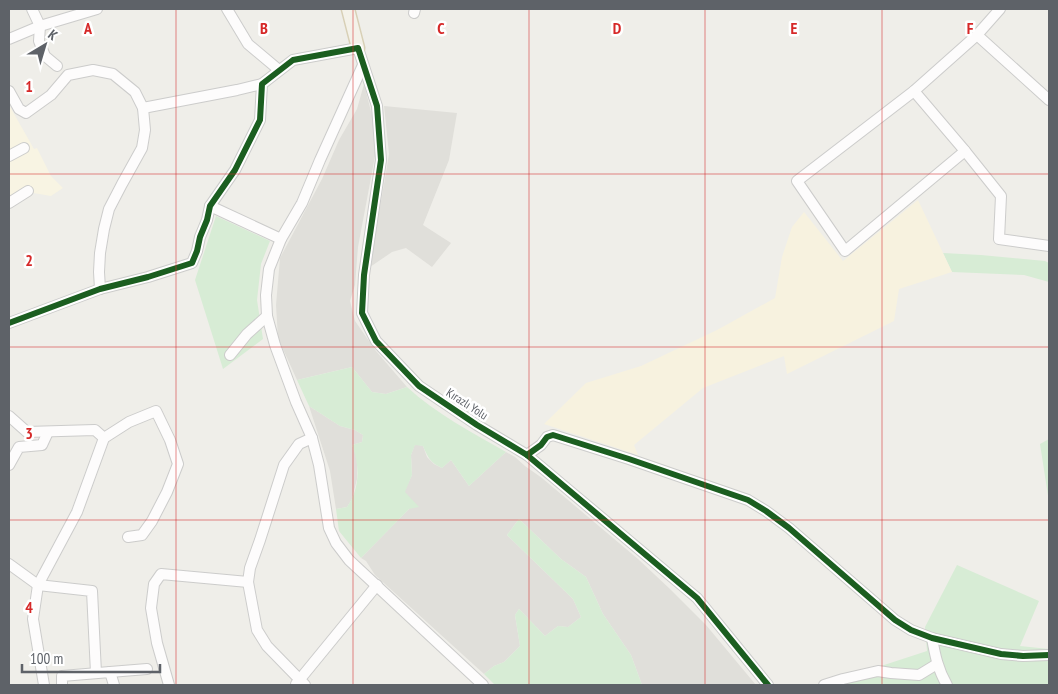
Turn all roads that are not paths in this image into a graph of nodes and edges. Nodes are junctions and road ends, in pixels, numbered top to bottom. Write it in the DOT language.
graph roads {
  1 [pos="32,9"];
  2 [pos="97,9"];
  3 [pos="227,9"];
  4 [pos="348,9"];
  5 [pos="1000,9"];
  6 [pos="40,26"];
  7 [pos="977,35"];
  8 [pos="9,39"];
  9 [pos="358,48"];
  10 [pos="363,65"];
  11 [pos="57,66"];
  12 [pos="279,70"];
  13 [pos="262,84"];
  14 [pos="9,91"];
  15 [pos="914,91"];
  16 [pos="1049,100"];
  17 [pos="143,108"];
  18 [pos="24,148"];
  19 [pos="965,151"];
  20 [pos="9,156"];
  21 [pos="28,192"];
  22 [pos="9,203"];
  23 [pos="210,206"];
  24 [pos="280,239"];
  25 [pos="1049,246"];
  26 [pos="100,289"];
  27 [pos="268,316"];
  28 [pos="9,323"];
  29 [pos="230,356"];
  30 [pos="9,416"];
  31 [pos="48,432"];
  32 [pos="104,438"];
  33 [pos="312,438"];
  34 [pos="527,455"];
  35 [pos="9,465"];
  36 [pos="128,537"];
  37 [pos="9,564"];
  38 [pos="248,582"];
  39 [pos="38,585"];
  40 [pos="377,585"];
  41 [pos="932,638"];
  42 [pos="1049,655"];
  43 [pos="937,664"];
  44 [pos="147,669"];
  45 [pos="110,672"];
  46 [pos="96,673"];
  47 [pos="300,684"];
  48 [pos="44,685"];
  49 [pos="62,685"];
  50 [pos="114,685"];
  51 [pos="169,685"];
  52 [pos="483,685"];
  53 [pos="768,685"];
  54 [pos="824,685"];
  55 [pos="947,685"];
  1 -- 6 [label="street"];
  2 -- 6 [label="street"];
  3 -- 12 [label="street"];
  4 -- 9 [label="main road"];
  5 -- 7 [label="street"];
  6 -- 8 [label="street"];
  6 -- 11 [label="street"];
  7 -- 15 [label="street"];
  7 -- 16 [label="street"];
  9 -- 10 [label="street, Kırazlı Yolu"];
  9 -- 12 [label="street"];
  10 -- 24 [label="street"];
  10 -- 34 [label="street, Kırazlı Yolu"];
  12 -- 13 [label="street"];
  13 -- 17 [label="street"];
  13 -- 23 [label="street"];
  14 -- 17 [label="street"];
  15 -- 19 [label="street"];
  15 -- 19 [label="street"];
  17 -- 26 [label="street"];
  18 -- 20 [label="street"];
  19 -- 25 [label="street"];
  21 -- 22 [label="street"];
  23 -- 24 [label="street"];
  23 -- 26 [label="street"];
  24 -- 27 [label="street"];
  26 -- 28 [label="street"];
  27 -- 29 [label="street"];
  27 -- 33 [label="street"];
  30 -- 31 [label="street"];
  31 -- 32 [label="street"];
  31 -- 35 [label="street"];
  32 -- 36 [label="street"];
  32 -- 39 [label="street"];
  33 -- 38 [label="street"];
  33 -- 40 [label="street"];
  34 -- 41 [label="street"];
  34 -- 53 [label="street, Kırazlı Yolu"];
  37 -- 39 [label="street"];
  38 -- 47 [label="street"];
  38 -- 51 [label="street"];
  39 -- 46 [label="street"];
  39 -- 48 [label="street"];
  40 -- 47 [label="street"];
  40 -- 52 [label="street"];
  41 -- 42 [label="street"];
  41 -- 43 [label="street"];
  43 -- 54 [label="street"];
  43 -- 55 [label="street"];
  44 -- 45 [label="street"];
  45 -- 46 [label="street"];
  45 -- 50 [label="street"];
  46 -- 49 [label="street"];
}
